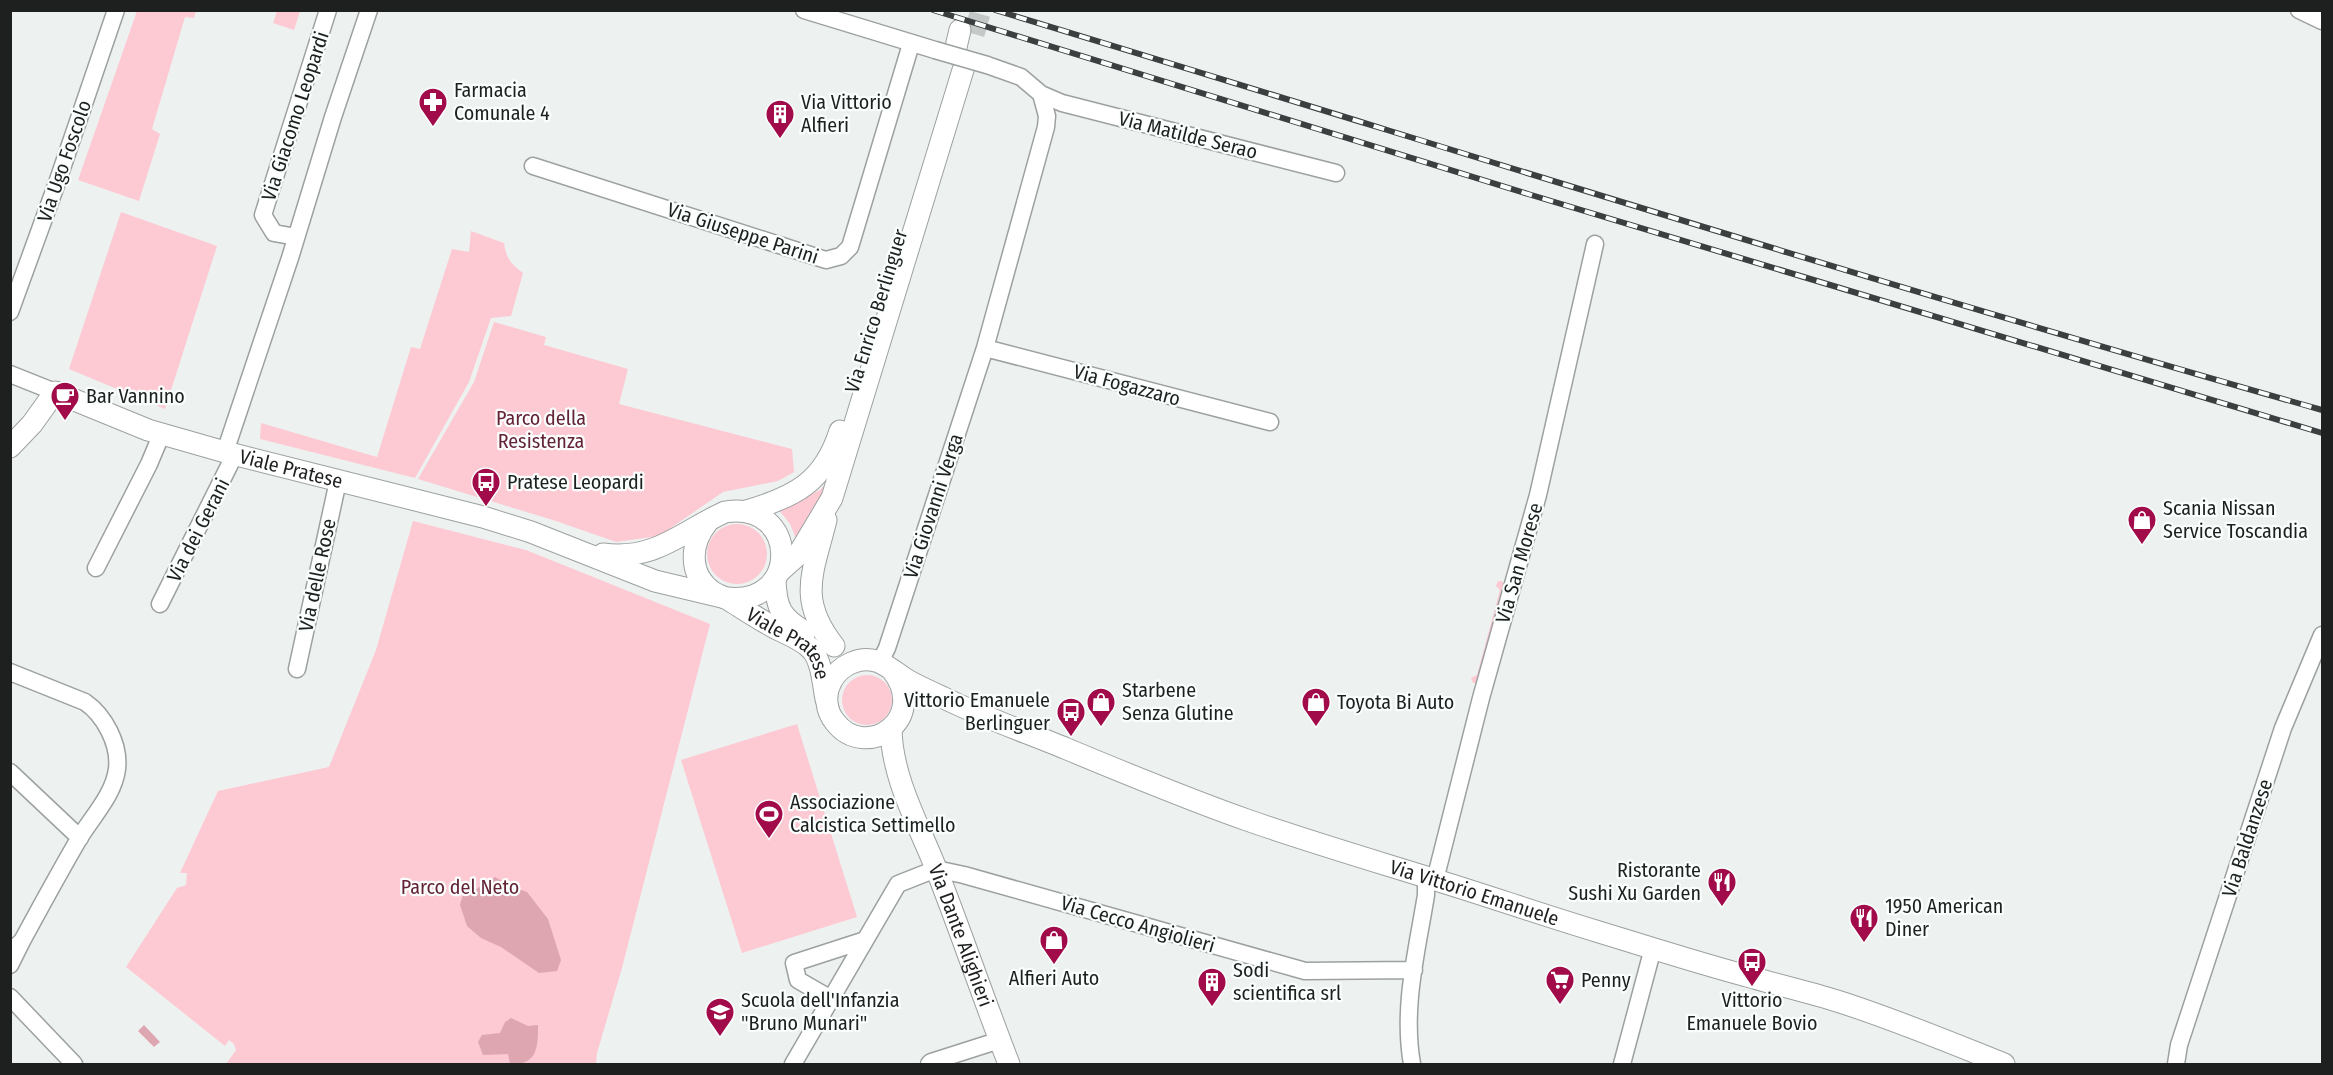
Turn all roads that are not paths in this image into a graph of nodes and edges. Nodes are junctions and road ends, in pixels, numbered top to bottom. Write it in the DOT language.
graph roads {
  1 [pos="116,10"];
  2 [pos="328,10"];
  3 [pos="369,10"];
  4 [pos="804,10"];
  5 [pos="2299,10"];
  6 [pos="2322,21"];
  7 [pos="911,44"];
  8 [pos="958,49"];
  9 [pos="1041,94"];
  10 [pos="533,166"];
  11 [pos="1336,173"];
  12 [pos="296,237"];
  13 [pos="1595,244"];
  14 [pos="10,312"];
  15 [pos="985,348"];
  16 [pos="10,374"];
  17 [pos="55,392"];
  18 [pos="1270,422"];
  19 [pos="162,434"];
  20 [pos="11,446"];
  21 [pos="230,453"];
  22 [pos="338,481"];
  23 [pos="832,498"];
  24 [pos="746,511"];
  25 [pos="707,523"];
  26 [pos="576,548"];
  27 [pos="96,568"];
  28 [pos="777,576"];
  29 [pos="724,598"];
  30 [pos="160,604"];
  31 [pos="2322,635"];
  32 [pos="834,646"];
  33 [pos="879,664"];
  34 [pos="297,669"];
  35 [pos="10,672"];
  36 [pos="952,702"];
  37 [pos="827,706"];
  38 [pos="896,721"];
  39 [pos="859,737"];
  40 [pos="10,772"];
  41 [pos="898,775"];
  42 [pos="80,838"];
  43 [pos="936,869"];
  44 [pos="1431,878"];
  45 [pos="865,940"];
  46 [pos="16,947"];
  47 [pos="1653,948"];
  48 [pos="10,965"];
  49 [pos="1414,970"];
  50 [pos="10,997"];
  51 [pos="831,999"];
  52 [pos="1000,1040"];
  53 [pos="2179,1045"];
  54 [pos="930,1063"];
  55 [pos="74,1065"];
  56 [pos="793,1065"];
  57 [pos="1009,1065"];
  58 [pos="1412,1065"];
  59 [pos="1622,1065"];
  60 [pos="2004,1065"];
  61 [pos="2164,1065"];
  62 [pos="2176,1065"];
  1 -- 14 [label="street, Via Ugo Foscolo"];
  2 -- 12 [label="street, Via Giacomo Leopardi"];
  3 -- 12 [label="street, Via Giacomo Leopardi"];
  4 -- 7 [label="street, Via Matilde Serao"];
  5 -- 6 [label="street"];
  7 -- 8 [label="street, Via Matilde Serao"];
  7 -- 10 [label="street, Via Giuseppe Parini"];
  8 -- 9 [label="street, Via Matilde Serao, bridge"];
  8 -- 23 [label="main road, Via Enrico Berlinguer"];
  8 -- 24 [label="main road, Via Enrico Berlinguer"];
  9 -- 11 [label="street, Via Matilde Serao"];
  9 -- 15 [label="street, Via Giovanni Verga"];
  12 -- 21 [label="street, Via Giacomo Leopardi"];
  13 -- 44 [label="street, Via San Morese"];
  15 -- 18 [label="street, Via Fogazzaro"];
  15 -- 33 [label="street, Via Giovanni Verga"];
  16 -- 17 [label="street, Viale Pratese"];
  17 -- 19 [label="main road, Viale Pratese"];
  17 -- 20 [label="main road"];
  19 -- 21 [label="main road, Viale Pratese"];
  19 -- 27 [label="street"];
  21 -- 22 [label="main road, Viale Pratese"];
  21 -- 30 [label="street, Via dei Gerani"];
  22 -- 26 [label="main road, Viale Pratese"];
  22 -- 34 [label="street, Via delle Rose"];
  23 -- 28 [label="main road, Via Enrico Berlinguer"];
  23 -- 32 [label="main road, Via Enrico Berlinguer"];
  24 -- 25 [label="main road, Viale Pratese"];
  24 -- 28 [label="main road, Viale Pratese"];
  25 -- 26 [label="main road, Viale Pratese"];
  25 -- 29 [label="main road, Viale Pratese"];
  26 -- 29 [label="main road, Viale Pratese"];
  28 -- 29 [label="main road, Viale Pratese"];
  28 -- 32 [label="main road, Viale Pratese"];
  29 -- 37 [label="main road, Viale Pratese"];
  31 -- 53 [label="street, Via Baldanzese"];
  32 -- 33 [label="main road, Viale Pratese"];
  33 -- 36 [label="main road, Via Vittorio Emanuele"];
  33 -- 37 [label="main road"];
  33 -- 38 [label="main road"];
  35 -- 42 [label="street"];
  36 -- 38 [label="main road, Via Vittorio Emanuele"];
  36 -- 44 [label="main road, Via Vittorio Emanuele"];
  37 -- 39 [label="main road"];
  38 -- 39 [label="main road, Via Vittorio Emanuele"];
  38 -- 41 [label="main road, Via Dante Alighieri"];
  39 -- 41 [label="main road, Via Dante Alighieri"];
  40 -- 42 [label="street"];
  41 -- 43 [label="main road, Via Dante Alighieri"];
  42 -- 46 [label="street"];
  43 -- 45 [label="street"];
  43 -- 49 [label="street, Via Cecco Angiolieri"];
  43 -- 52 [label="main road, Via Dante Alighieri"];
  44 -- 47 [label="main road, Via Vittorio Emanuele"];
  44 -- 49 [label="street, Via San Morese"];
  45 -- 51 [label="street"];
  45 -- 51 [label="street"];
  46 -- 48 [label="street"];
  47 -- 59 [label="street"];
  47 -- 60 [label="main road, Via Vittorio Emanuele"];
  49 -- 58 [label="street, Via San Morese"];
  50 -- 55 [label="street"];
  51 -- 56 [label="street"];
  52 -- 54 [label="street"];
  52 -- 57 [label="main road, Via Dante Alighieri"];
  53 -- 61 [label="street, Via Baldanzese"];
  53 -- 62 [label="street, Via Baldanzese"];
}
